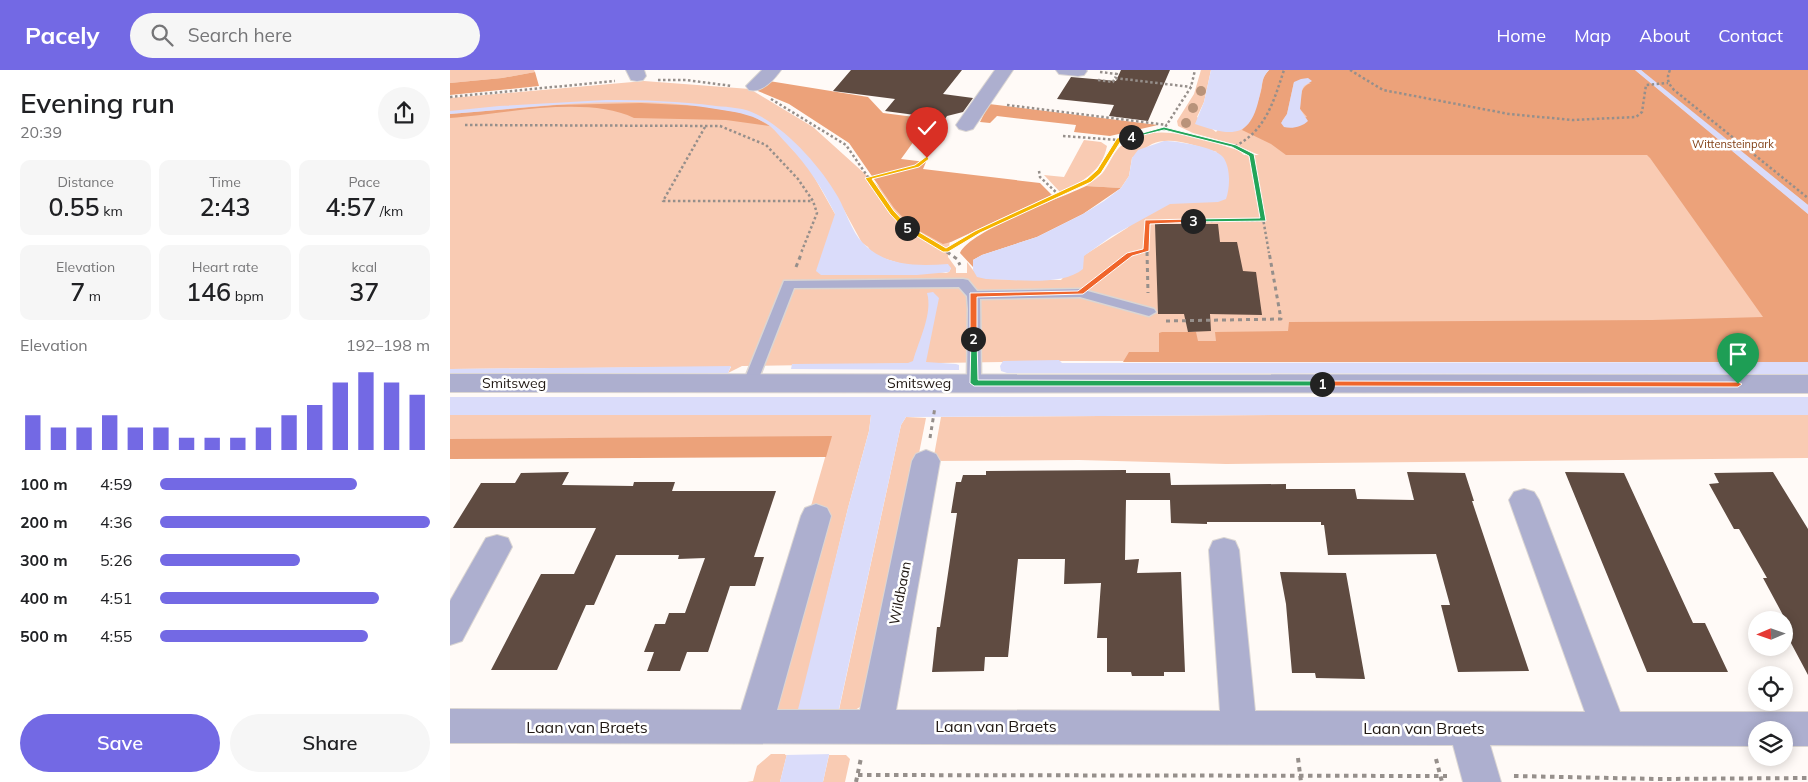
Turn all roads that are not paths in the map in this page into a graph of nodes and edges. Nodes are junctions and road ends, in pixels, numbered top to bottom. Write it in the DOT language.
graph roads {
  1 [pos="772,70"];
  2 [pos="1004,70"];
  3 [pos="760,91"];
  4 [pos="966,125"];
  5 [pos="973,295"];
  6 [pos="1149,312"];
  7 [pos="450,383"];
  8 [pos="750,383"];
  9 [pos="974,383"];
  10 [pos="1808,384"];
  11 [pos="926,461"];
  12 [pos="1524,500"];
  13 [pos="816,516"];
  14 [pos="497,547"];
  15 [pos="1224,550"];
  16 [pos="450,630"];
  17 [pos="450,726"];
  18 [pos="862,726"];
  19 [pos="1239,726"];
  20 [pos="763,727"];
  21 [pos="1609,728"];
  22 [pos="1468,729"];
  23 [pos="1808,729"];
  24 [pos="1481,779"];
  1 -- 3 [label="street"];
  2 -- 4 [label="street"];
  5 -- 6 [label="lane"];
  5 -- 8 [label="lane"];
  5 -- 9 [label="lane"];
  7 -- 8 [label="street, Smitsweg"];
  8 -- 9 [label="street, Smitsweg"];
  9 -- 10 [label="street, Smitsweg"];
  11 -- 18 [label="street, Wildbaan"];
  12 -- 21 [label="street"];
  13 -- 20 [label="street"];
  14 -- 16 [label="street"];
  15 -- 19 [label="street"];
  17 -- 20 [label="street, Laan van Braets"];
  18 -- 19 [label="street, Laan van Braets"];
  18 -- 20 [label="street, Laan van Braets"];
  19 -- 22 [label="street, Laan van Braets"];
  21 -- 22 [label="street, Laan van Braets"];
  21 -- 23 [label="street, Laan van Braets"];
  22 -- 24 [label="street"];
}
